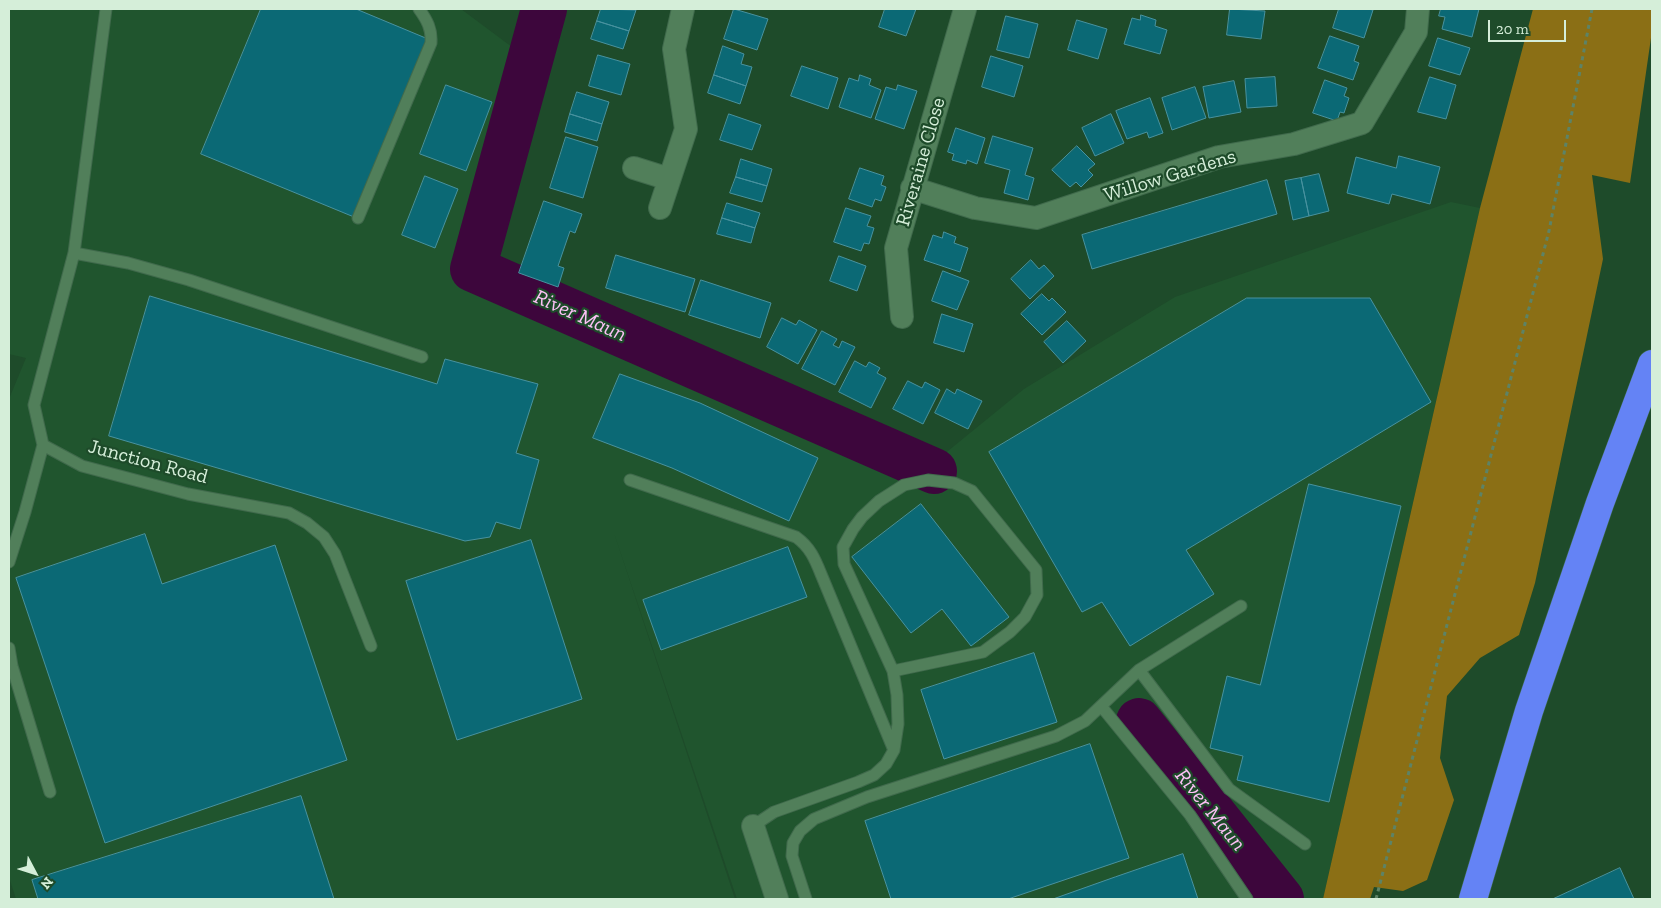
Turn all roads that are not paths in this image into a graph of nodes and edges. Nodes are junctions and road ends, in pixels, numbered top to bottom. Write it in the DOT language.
graph roads {
  1 [pos="106,9"];
  2 [pos="419,9"];
  3 [pos="683,9"];
  4 [pos="965,9"];
  5 [pos="1418,9"];
  6 [pos="634,168"];
  7 [pos="669,179"];
  8 [pos="912,188"];
  9 [pos="660,208"];
  10 [pos="358,218"];
  11 [pos="74,253"];
  12 [pos="902,317"];
  13 [pos="422,357"];
  14 [pos="1652,364"];
  15 [pos="43,445"];
  16 [pos="630,480"];
  17 [pos="9,562"];
  18 [pos="1241,606"];
  19 [pos="371,646"];
  20 [pos="9,648"];
  21 [pos="1139,670"];
  22 [pos="893,671"];
  23 [pos="1101,706"];
  24 [pos="894,750"];
  25 [pos="50,792"];
  26 [pos="753,826"];
  27 [pos="1305,844"];
  28 [pos="777,899"];
  29 [pos="806,899"];
  30 [pos="1246,899"];
  31 [pos="1473,899"];
  1 -- 11 [label="lane"];
  2 -- 10 [label="lane"];
  3 -- 7 [label="street"];
  4 -- 8 [label="street, Riveraine Close"];
  5 -- 8 [label="street, Willow Gardens"];
  6 -- 7 [label="street"];
  7 -- 9 [label="street"];
  8 -- 12 [label="street, Riveraine Close"];
  11 -- 13 [label="lane"];
  11 -- 15 [label="lane"];
  14 -- 31 [label="highway"];
  15 -- 17 [label="lane"];
  15 -- 19 [label="lane, Junction Road"];
  16 -- 24 [label="lane"];
  18 -- 21 [label="lane"];
  20 -- 25 [label="lane"];
  21 -- 23 [label="lane"];
  21 -- 27 [label="lane"];
  22 -- 22 [label="lane"];
  22 -- 24 [label="lane"];
  23 -- 29 [label="lane"];
  23 -- 30 [label="lane"];
  24 -- 26 [label="lane"];
  26 -- 28 [label="street"];
}
